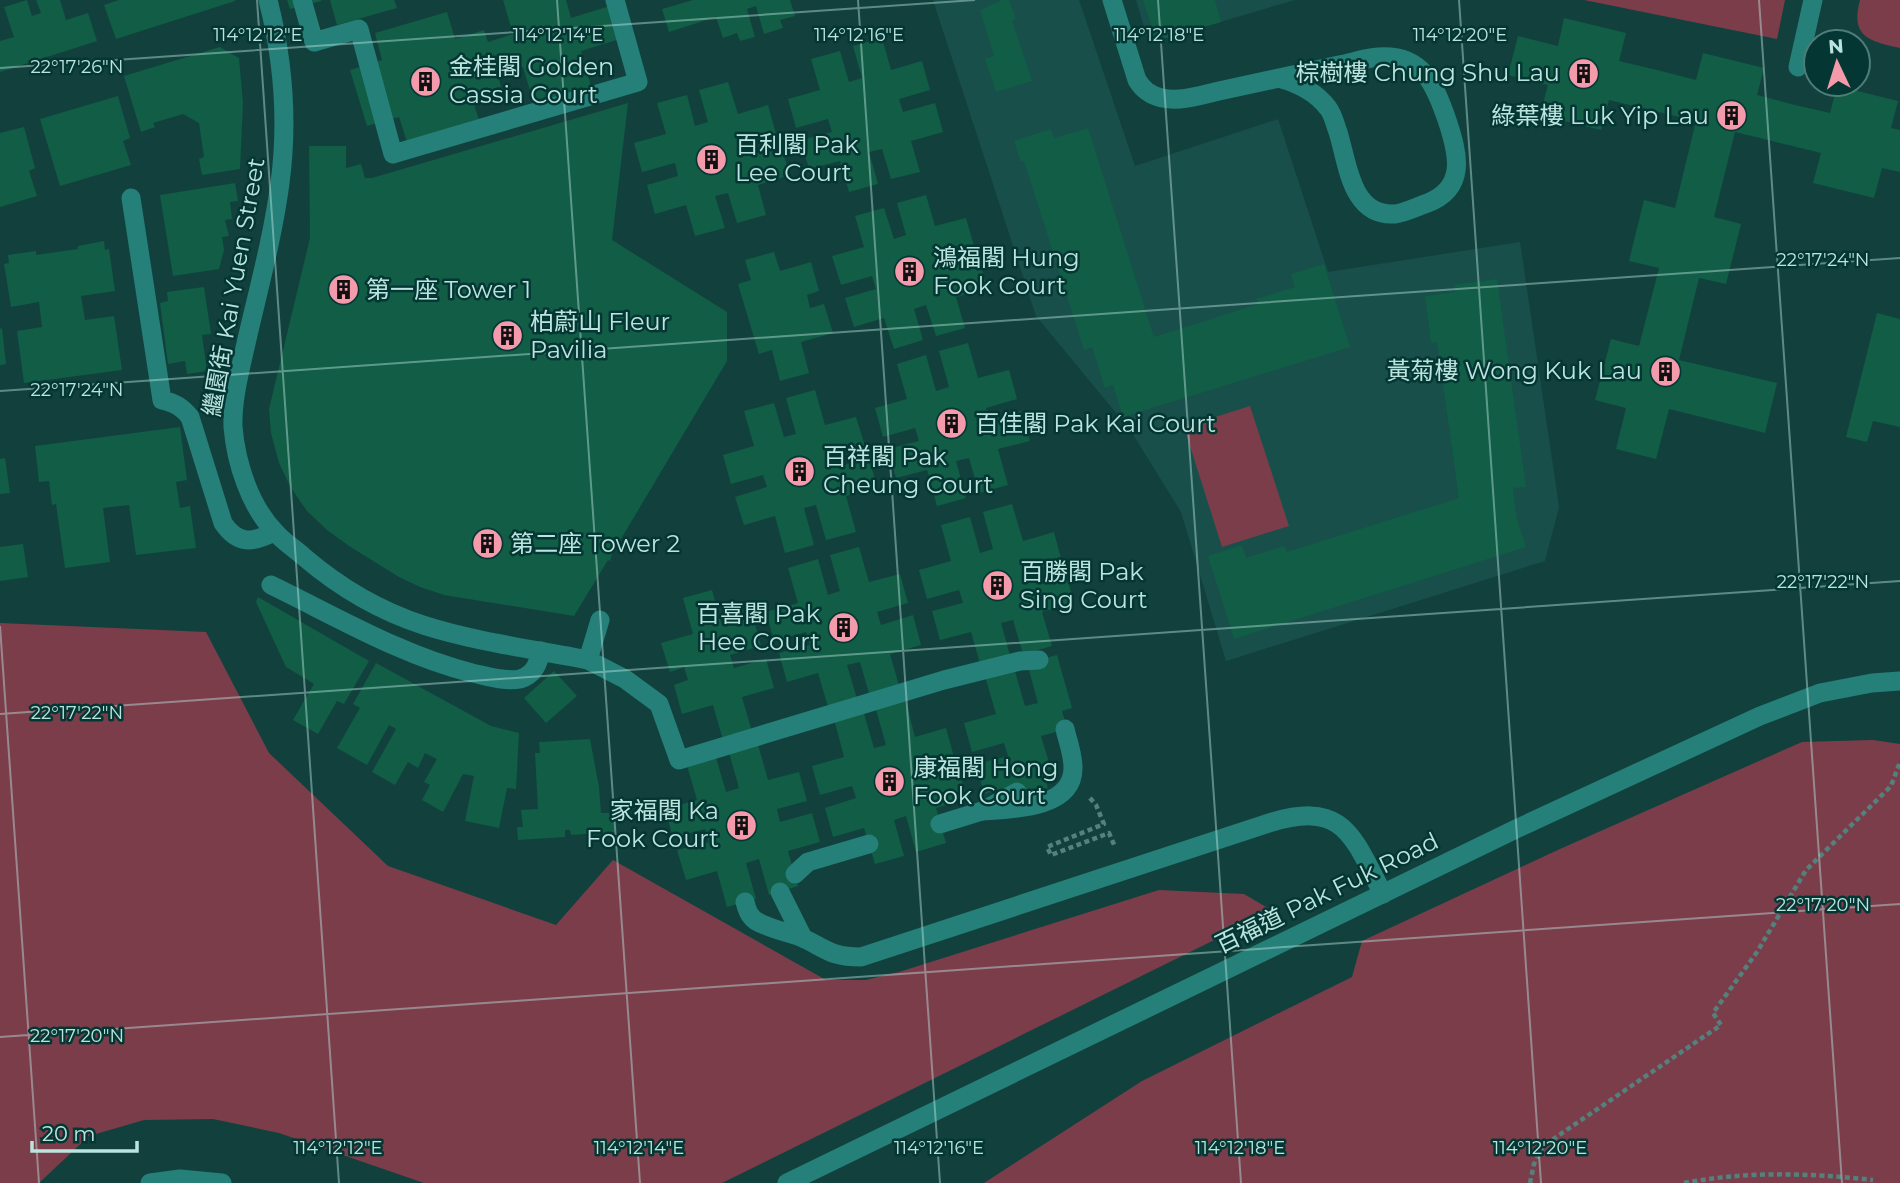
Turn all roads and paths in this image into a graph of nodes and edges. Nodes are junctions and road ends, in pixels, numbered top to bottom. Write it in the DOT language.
graph roads {
  1 [pos="268,0"];
  2 [pos="302,0"];
  3 [pos="615,0"];
  4 [pos="1112,0"];
  5 [pos="1813,0"];
  6 [pos="1798,67"];
  7 [pos="1279,78"];
  8 [pos="131,198"];
  9 [pos="274,532"];
  10 [pos="271,585"];
  11 [pos="600,620"];
  12 [pos="541,651"];
  13 [pos="588,660"];
  14 [pos="1039,660"];
  15 [pos="986,679"];
  16 [pos="944,680"];
  17 [pos="1900,681"];
  18 [pos="1065,729"];
  19 [pos="1900,762"];
  20 [pos="1072,776"];
  21 [pos="1017,792"];
  22 [pos="982,811"];
  23 [pos="940,824"];
  24 [pos="869,844"];
  25 [pos="798,865"];
  26 [pos="1124,871"];
  27 [pos="780,891"];
  28 [pos="1383,894"];
  29 [pos="745,902"];
  30 [pos="803,938"];
  31 [pos="1873,1180"];
  32 [pos="150,1183"];
  33 [pos="222,1183"];
  34 [pos="787,1183"];
  35 [pos="1530,1183"];
  36 [pos="1684,1183"];
  1 -- 9 [label="street, 繼園街 Kai Yuen Street"];
  2 -- 3 [label="street"];
  4 -- 7 [label="street"];
  5 -- 6 [label="street"];
  7 -- 7 [label="street"];
  8 -- 9 [label="street, 繼園街 Kai Yuen Street"];
  9 -- 12 [label="street, 繼園街 Kai Yuen Street"];
  10 -- 12 [label="street"];
  11 -- 13 [label="street"];
  12 -- 13 [label="street, 繼園街 Kai Yuen Street"];
  13 -- 16 [label="street, 繼園街 Kai Yuen Street"];
  14 -- 16 [label="street"];
  15 -- 16 [label="street"];
  17 -- 28 [label="street, 百福道 Pak Fuk Road"];
  18 -- 20 [label="street"];
  19 -- 35 [label="path"];
  20 -- 22 [label="street"];
  20 -- 26 [label="path"];
  21 -- 22 [label="street"];
  22 -- 23 [label="street"];
  24 -- 25 [label="street"];
  26 -- 28 [label="street"];
  26 -- 30 [label="street"];
  27 -- 30 [label="street"];
  28 -- 34 [label="street, 百福道 Pak Fuk Road"];
  29 -- 30 [label="street"];
  31 -- 36 [label="path"];
  32 -- 33 [label="street"];
}
